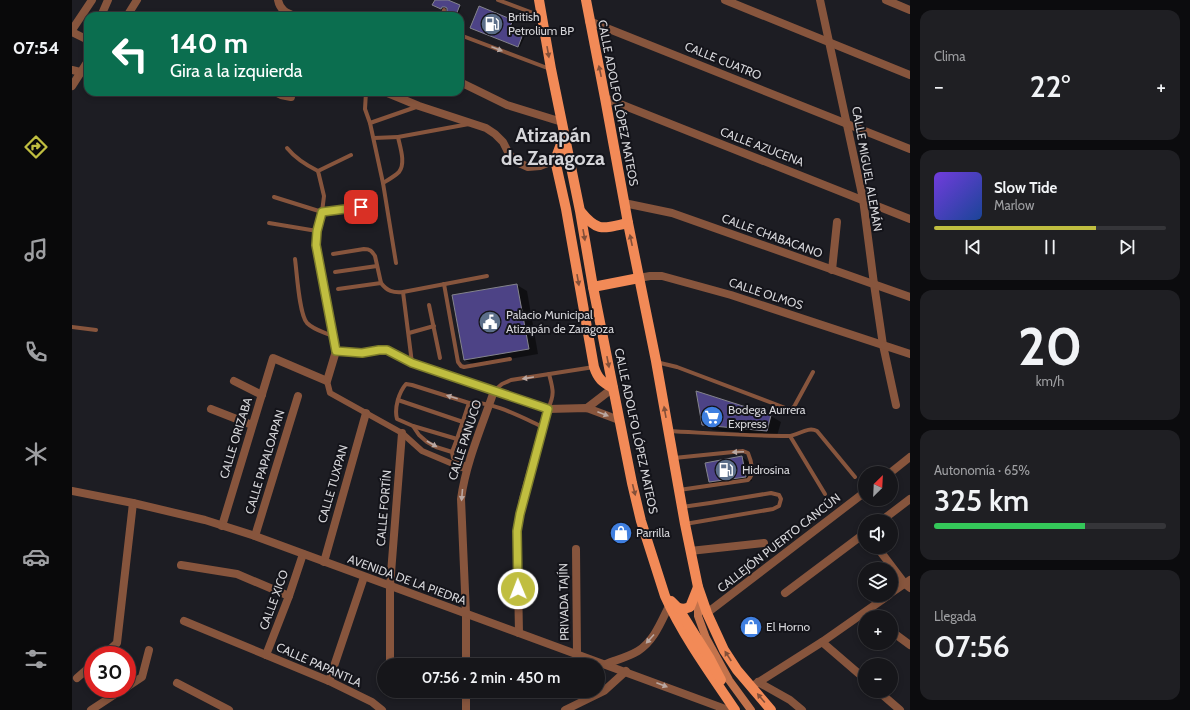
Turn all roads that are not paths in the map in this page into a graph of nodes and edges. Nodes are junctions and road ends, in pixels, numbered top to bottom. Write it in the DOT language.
graph roads {
  1 [pos="92,0"];
  2 [pos="108,0"];
  3 [pos="137,0"];
  4 [pos="278,0"];
  5 [pos="498,0"];
  6 [pos="539,0"];
  7 [pos="586,0"];
  8 [pos="725,0"];
  9 [pos="820,0"];
  10 [pos="886,0"];
  11 [pos="910,10"];
  12 [pos="84,12"];
  13 [pos="84,12"];
  14 [pos="103,12"];
  15 [pos="129,12"];
  16 [pos="287,12"];
  17 [pos="542,16"];
  18 [pos="589,21"];
  19 [pos="72,31"];
  20 [pos="464,36"];
  21 [pos="84,38"];
  22 [pos="829,43"];
  23 [pos="84,64"];
  24 [pos="551,69"];
  25 [pos="76,71"];
  26 [pos="910,75"];
  27 [pos="464,84"];
  28 [pos="72,86"];
  29 [pos="286,96"];
  30 [pos="366,96"];
  31 [pos="395,96"];
  32 [pos="291,97"];
  33 [pos="605,98"];
  34 [pos="419,106"];
  35 [pos="562,122"];
  36 [pos="370,123"];
  37 [pos="848,123"];
  38 [pos="474,124"];
  39 [pos="564,135"];
  40 [pos="398,137"];
  41 [pos="374,138"];
  42 [pos="287,148"];
  43 [pos="910,149"];
  44 [pos="351,155"];
  45 [pos="555,160"];
  46 [pos="318,171"];
  47 [pos="572,173"];
  48 [pos="383,183"];
  49 [pos="274,197"];
  50 [pos="863,199"];
  51 [pos="624,203"];
  52 [pos="361,207"];
  53 [pos="566,209"];
  54 [pos="580,211"];
  55 [pos="322,212"];
  56 [pos="910,219"];
  57 [pos="837,222"];
  58 [pos="269,223"];
  59 [pos="628,223"];
  60 [pos="317,231"];
  61 [pos="333,254"];
  62 [pos="295,259"];
  63 [pos="396,263"];
  64 [pos="377,266"];
  65 [pos="832,270"];
  66 [pos="334,272"];
  67 [pos="487,276"];
  68 [pos="639,278"];
  69 [pos="381,283"];
  70 [pos="444,284"];
  71 [pos="874,284"];
  72 [pos="593,287"];
  73 [pos="338,289"];
  74 [pos="403,292"];
  75 [pos="910,297"];
  76 [pos="429,305"];
  77 [pos="434,326"];
  78 [pos="72,327"];
  79 [pos="96,330"];
  80 [pos="409,332"];
  81 [pos="332,336"];
  82 [pos="884,344"];
  83 [pos="336,351"];
  84 [pos="910,354"];
  85 [pos="440,358"];
  86 [pos="510,359"];
  87 [pos="656,362"];
  88 [pos="412,363"];
  89 [pos="594,367"];
  90 [pos="813,372"];
  91 [pos="549,374"];
  92 [pos="234,381"];
  93 [pos="327,381"];
  94 [pos="613,388"];
  95 [pos="494,391"];
  96 [pos="262,395"];
  97 [pos="298,396"];
  98 [pos="398,400"];
  99 [pos="469,403"];
  100 [pos="490,404"];
  101 [pos="896,405"];
  102 [pos="587,408"];
  103 [pos="211,409"];
  104 [pos="548,409"];
  105 [pos="366,413"];
  106 [pos="619,420"];
  107 [pos="463,422"];
  108 [pos="252,425"];
  109 [pos="413,426"];
  110 [pos="543,427"];
  111 [pos="668,431"];
  112 [pos="402,433"];
  113 [pos="790,436"];
  114 [pos="457,439"];
  115 [pos="452,452"];
  116 [pos="673,458"];
  117 [pos="910,458"];
  118 [pos="898,467"];
  119 [pos="467,468"];
  120 [pos="855,477"];
  121 [pos="679,490"];
  122 [pos="72,491"];
  123 [pos="825,494"];
  124 [pos="858,497"];
  125 [pos="910,499"];
  126 [pos="133,503"];
  127 [pos="682,507"];
  128 [pos="890,514"];
  129 [pos="685,524"];
  130 [pos="222,526"];
  131 [pos="254,536"];
  132 [pos="858,538"];
  133 [pos="764,543"];
  134 [pos="576,550"];
  135 [pos="690,551"];
  136 [pos="303,554"];
  137 [pos="883,554"];
  138 [pos="324,562"];
  139 [pos="181,564"];
  140 [pos="364,577"];
  141 [pos="908,584"];
  142 [pos="390,586"];
  143 [pos="698,587"];
  144 [pos="898,589"];
  145 [pos="785,593"];
  146 [pos="289,596"];
  147 [pos="878,602"];
  148 [pos="674,607"];
  149 [pos="866,610"];
  150 [pos="708,613"];
  151 [pos="466,614"];
  152 [pos="858,616"];
  153 [pos="184,621"];
  154 [pos="519,633"];
  155 [pos="898,636"];
  156 [pos="822,642"];
  157 [pos="910,645"];
  158 [pos="114,646"];
  159 [pos="149,650"];
  160 [pos="577,654"];
  161 [pos="266,655"];
  162 [pos="390,658"];
  163 [pos="466,658"];
  164 [pos="606,664"];
  165 [pos="626,671"];
  166 [pos="84,672"];
  167 [pos="858,673"];
  168 [pos="77,678"];
  169 [pos="136,681"];
  170 [pos="329,681"];
  171 [pos="177,683"];
  172 [pos="755,684"];
  173 [pos="109,698"];
  174 [pos="466,698"];
  175 [pos="886,698"];
  176 [pos="91,710"];
  177 [pos="229,710"];
  178 [pos="382,710"];
  179 [pos="466,710"];
  180 [pos="565,710"];
  181 [pos="728,710"];
  182 [pos="735,710"];
  183 [pos="750,710"];
  184 [pos="771,710"];
  185 [pos="802,710"];
  186 [pos="900,710"];
  1 -- 12 [label="street"];
  2 -- 14 [label="street"];
  3 -- 15 [label="street"];
  4 -- 16 [label="street"];
  5 -- 17 [label="lane"];
  6 -- 17 [label="main road, CALLE ADOLFO LÓPEZ MATEOS"];
  7 -- 18 [label="main road, CALLE ADOLFO LÓPEZ MATEOS"];
  8 -- 22 [label="street"];
  9 -- 22 [label="street, CALLE MIGUEL ALEMÁN"];
  10 -- 11 [label="street"];
  13 -- 19 [label="street"];
  17 -- 24 [label="main road, CALLE ADOLFO LÓPEZ MATEOS, one-way"];
  33 -- 18 [label="main road, CALLE ADOLFO LÓPEZ MATEOS, one-way"];
  18 -- 37 [label="street, CALLE CUATRO"];
  19 -- 21 [label="street"];
  20 -- 24 [label="lane, one-way"];
  22 -- 26 [label="street"];
  22 -- 37 [label="street, CALLE MIGUEL ALEMÁN"];
  23 -- 25 [label="street"];
  24 -- 35 [label="main road, CALLE ADOLFO LÓPEZ MATEOS"];
  25 -- 28 [label="street"];
  27 -- 35 [label="street"];
  29 -- 32 [label="street"];
  30 -- 36 [label="lane"];
  31 -- 34 [label="street"];
  33 -- 50 [label="street, CALLE AZUCENA"];
  33 -- 51 [label="main road, CALLE ADOLFO LÓPEZ MATEOS"];
  34 -- 36 [label="lane"];
  34 -- 38 [label="street"];
  35 -- 39 [label="main road, CALLE ADOLFO LÓPEZ MATEOS"];
  36 -- 41 [label="lane"];
  37 -- 43 [label="street, CALLE CUATRO"];
  37 -- 50 [label="street, CALLE MIGUEL ALEMÁN"];
  38 -- 40 [label="lane"];
  38 -- 45 [label="street"];
  39 -- 45 [label="main road"];
  39 -- 47 [label="main road, CALLE ADOLFO LÓPEZ MATEOS"];
  40 -- 41 [label="lane"];
  40 -- 48 [label="lane"];
  41 -- 48 [label="lane"];
  42 -- 46 [label="lane"];
  44 -- 46 [label="lane"];
  45 -- 53 [label="main road"];
  46 -- 55 [label="lane"];
  47 -- 53 [label="main road"];
  47 -- 54 [label="main road, CALLE ADOLFO LÓPEZ MATEOS"];
  48 -- 63 [label="lane"];
  49 -- 55 [label="lane"];
  50 -- 56 [label="street, CALLE AZUCENA"];
  50 -- 71 [label="street, CALLE MIGUEL ALEMÁN"];
  51 -- 59 [label="main road, CALLE ADOLFO LÓPEZ MATEOS"];
  51 -- 65 [label="street, CALLE CHABACANO"];
  52 -- 55 [label="lane"];
  53 -- 89 [label="main road, one-way"];
  54 -- 59 [label="main road"];
  54 -- 72 [label="main road, CALLE ADOLFO LÓPEZ MATEOS, one-way"];
  55 -- 60 [label="lane"];
  57 -- 65 [label="street"];
  58 -- 60 [label="lane"];
  68 -- 59 [label="main road, CALLE ADOLFO LÓPEZ MATEOS, one-way"];
  60 -- 81 [label="lane"];
  61 -- 64 [label="lane"];
  62 -- 81 [label="lane"];
  64 -- 66 [label="lane"];
  64 -- 69 [label="lane"];
  65 -- 71 [label="street, CALLE CHABACANO"];
  67 -- 70 [label="lane"];
  68 -- 72 [label="main road"];
  68 -- 82 [label="street, CALLE OLMOS"];
  68 -- 87 [label="main road, CALLE ADOLFO LÓPEZ MATEOS"];
  69 -- 73 [label="lane"];
  69 -- 74 [label="lane"];
  70 -- 74 [label="lane"];
  70 -- 86 [label="lane"];
  71 -- 75 [label="street, CALLE CHABACANO"];
  71 -- 82 [label="street, CALLE MIGUEL ALEMÁN"];
  72 -- 94 [label="main road, CALLE ADOLFO LÓPEZ MATEOS, one-way"];
  74 -- 80 [label="lane"];
  76 -- 77 [label="lane"];
  77 -- 80 [label="lane"];
  77 -- 85 [label="lane"];
  78 -- 79 [label="lane"];
  80 -- 88 [label="lane"];
  81 -- 83 [label="lane"];
  82 -- 84 [label="street, CALLE OLMOS"];
  82 -- 101 [label="street, CALLE MIGUEL ALEMÁN"];
  83 -- 88 [label="street"];
  83 -- 93 [label="street"];
  87 -- 90 [label="lane"];
  111 -- 87 [label="main road, CALLE ADOLFO LÓPEZ MATEOS, one-way"];
  88 -- 95 [label="street"];
  89 -- 91 [label="lane"];
  89 -- 94 [label="main road"];
  91 -- 95 [label="lane, one-way"];
  91 -- 104 [label="lane"];
  92 -- 96 [label="street"];
  93 -- 96 [label="street, CALLE ORIZABA"];
  93 -- 105 [label="street"];
  94 -- 102 [label="street"];
  94 -- 106 [label="main road, CALLE ADOLFO LÓPEZ MATEOS"];
  95 -- 100 [label="street, CALLE PANUCO"];
  95 -- 104 [label="street"];
  96 -- 108 [label="street, CALLE ORIZABA"];
  97 -- 131 [label="street, CALLE PAPALOAPAN"];
  99 -- 98 [label="lane, one-way"];
  98 -- 107 [label="lane"];
  98 -- 109 [label="lane"];
  99 -- 100 [label="lane"];
  99 -- 107 [label="lane"];
  100 -- 110 [label="lane"];
  100 -- 119 [label="street, CALLE PANUCO"];
  102 -- 104 [label="street"];
  102 -- 106 [label="street, one-way"];
  103 -- 108 [label="street"];
  104 -- 110 [label="street"];
  105 -- 112 [label="street"];
  105 -- 138 [label="street, CALLE TUXPAN"];
  106 -- 148 [label="main road, CALLE ADOLFO LÓPEZ MATEOS, one-way"];
  107 -- 114 [label="lane"];
  108 -- 130 [label="street, CALLE ORIZABA"];
  109 -- 114 [label="lane"];
  109 -- 115 [label="lane, one-way"];
  110 -- 154 [label="street"];
  111 -- 113 [label="lane"];
  111 -- 116 [label="main road, CALLE ADOLFO LÓPEZ MATEOS"];
  112 -- 119 [label="street"];
  112 -- 142 [label="street, CALLE FORTÍN"];
  113 -- 120 [label="lane"];
  113 -- 123 [label="lane"];
  114 -- 115 [label="lane"];
  115 -- 119 [label="lane"];
  116 -- 121 [label="main road, CALLE ADOLFO LÓPEZ MATEOS"];
  121 -- 116 [label="lane, one-way"];
  117 -- 118 [label="street"];
  119 -- 151 [label="street, CALLE PANUCO, one-way"];
  121 -- 127 [label="main road, CALLE ADOLFO LÓPEZ MATEOS"];
  122 -- 126 [label="street, AVENIDA DE LA PIEDRA"];
  124 -- 150 [label="street, CALLEJÓN PUERTO CANCÚN"];
  125 -- 128 [label="street"];
  126 -- 130 [label="street, AVENIDA DE LA PIEDRA"];
  126 -- 158 [label="street"];
  127 -- 129 [label="main road, CALLE ADOLFO LÓPEZ MATEOS"];
  127 -- 129 [label="lane"];
  129 -- 135 [label="main road, CALLE ADOLFO LÓPEZ MATEOS"];
  130 -- 131 [label="street, AVENIDA DE LA PIEDRA"];
  131 -- 136 [label="street, AVENIDA DE LA PIEDRA"];
  132 -- 145 [label="street"];
  133 -- 135 [label="street"];
  134 -- 160 [label="street, PRIVADA TAJÍN"];
  135 -- 143 [label="main road, CALLE ADOLFO LÓPEZ MATEOS"];
  136 -- 138 [label="street, AVENIDA DE LA PIEDRA"];
  136 -- 146 [label="street, CALLE XICO"];
  137 -- 141 [label="street"];
  138 -- 140 [label="street, AVENIDA DE LA PIEDRA"];
  139 -- 146 [label="street"];
  140 -- 142 [label="street, AVENIDA DE LA PIEDRA"];
  140 -- 170 [label="street"];
  141 -- 144 [label="street"];
  142 -- 151 [label="street, AVENIDA DE LA PIEDRA"];
  142 -- 162 [label="street, CALLE FORTÍN"];
  143 -- 148 [label="main road"];
  143 -- 150 [label="main road, CALLE ADOLFO LÓPEZ MATEOS"];
  143 -- 183 [label="main road"];
  146 -- 161 [label="street, CALLE XICO"];
  147 -- 149 [label="street"];
  148 -- 164 [label="street, one-way"];
  148 -- 182 [label="main road, CALLE ADOLFO LÓPEZ MATEOS"];
  172 -- 150 [label="main road, CALLE ADOLFO LÓPEZ MATEOS, one-way"];
  151 -- 154 [label="street, AVENIDA DE LA PIEDRA"];
  151 -- 163 [label="street, CALLE PANUCO"];
  152 -- 156 [label="street"];
  153 -- 161 [label="street, CALLE PAPANTLA"];
  154 -- 160 [label="street, AVENIDA DE LA PIEDRA"];
  155 -- 157 [label="street"];
  156 -- 167 [label="street"];
  156 -- 172 [label="street"];
  159 -- 169 [label="street"];
  160 -- 164 [label="street, AVENIDA DE LA PIEDRA"];
  161 -- 170 [label="street, CALLE PAPANTLA"];
  164 -- 165 [label="street, AVENIDA DE LA PIEDRA"];
  165 -- 180 [label="street"];
  165 -- 181 [label="street, AVENIDA DE LA PIEDRA, one-way"];
  166 -- 168 [label="street"];
  170 -- 178 [label="street, CALLE PAPANTLA"];
  171 -- 177 [label="street"];
  184 -- 172 [label="main road, CALLE ADOLFO LÓPEZ MATEOS, one-way"];
  172 -- 185 [label="street"];
  173 -- 176 [label="street"];
  174 -- 179 [label="street"];
  175 -- 186 [label="street"];
}
